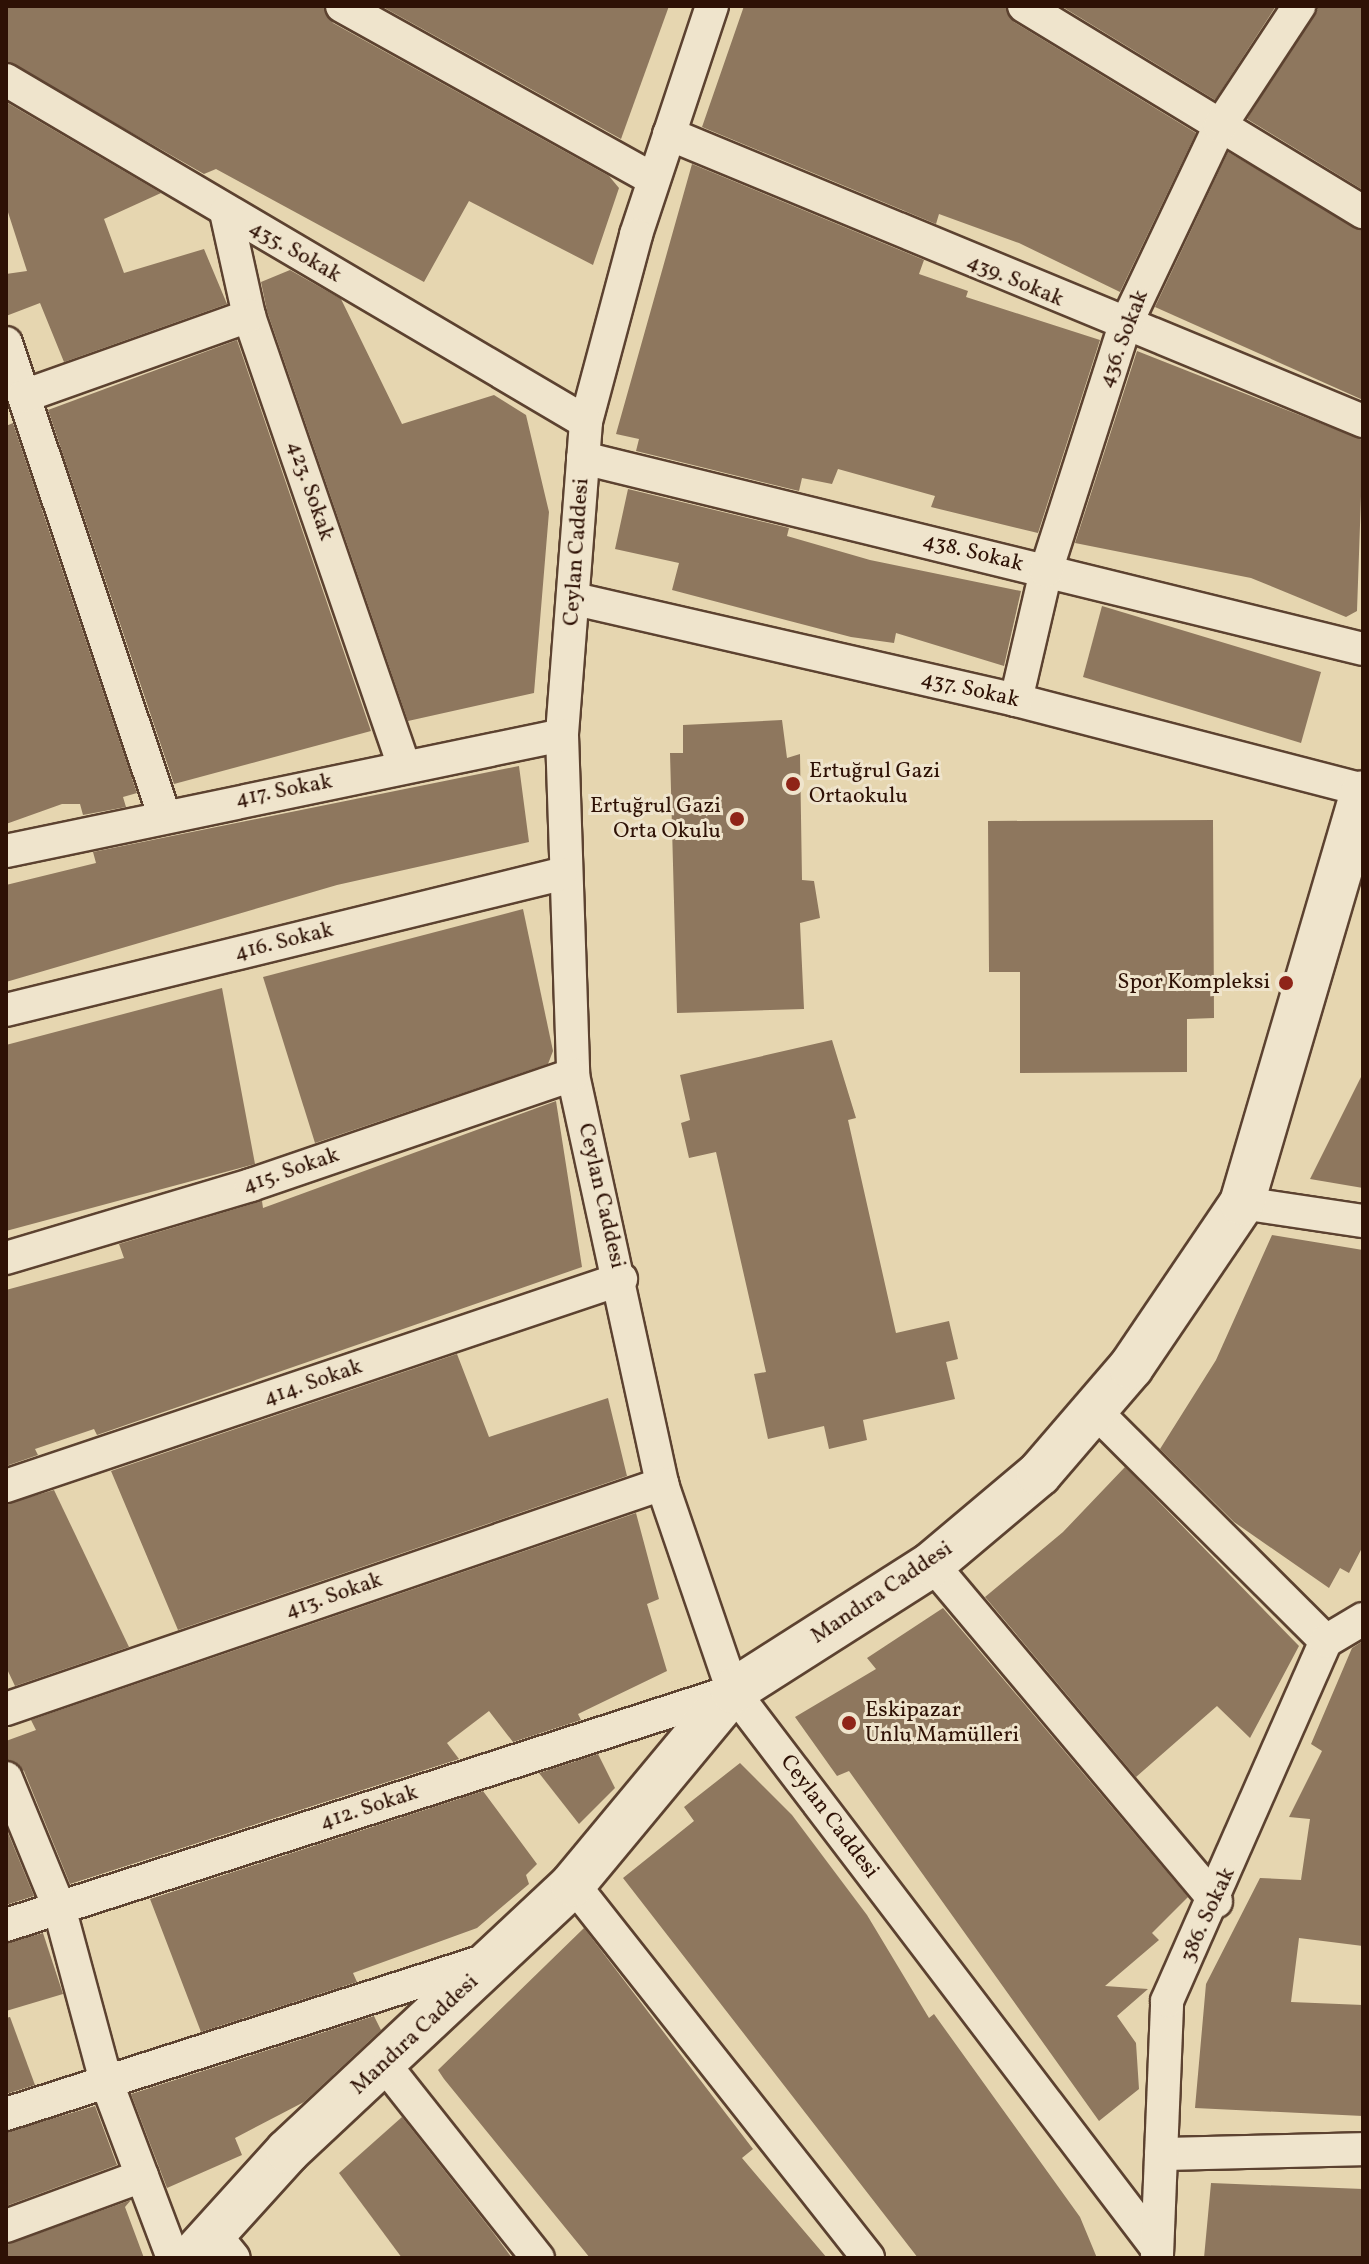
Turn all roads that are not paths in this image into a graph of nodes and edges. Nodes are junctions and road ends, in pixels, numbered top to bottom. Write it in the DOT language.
graph roads {
  1 [pos="342,6"];
  2 [pos="712,6"];
  3 [pos="1024,6"];
  4 [pos="1299,6"];
  5 [pos="6,80"];
  6 [pos="1220,126"];
  7 [pos="669,134"];
  8 [pos="653,179"];
  9 [pos="226,212"];
  10 [pos="1363,212"];
  11 [pos="249,316"];
  12 [pos="1124,328"];
  13 [pos="6,343"];
  14 [pos="24,396"];
  15 [pos="1363,421"];
  16 [pos="586,422"];
  17 [pos="583,458"];
  18 [pos="1046,571"];
  19 [pos="575,599"];
  20 [pos="1363,649"];
  21 [pos="1016,700"];
  22 [pos="562,735"];
  23 [pos="404,767"];
  24 [pos="1363,792"];
  25 [pos="164,815"];
  26 [pos="6,851"];
  27 [pos="561,874"];
  28 [pos="6,1010"];
  29 [pos="573,1075"];
  30 [pos="1242,1203"];
  31 [pos="1363,1221"];
  32 [pos="6,1258"];
  33 [pos="621,1279"];
  34 [pos="1095,1411"];
  35 [pos="662,1484"];
  36 [pos="6,1486"];
  37 [pos="932,1564"];
  38 [pos="1363,1619"];
  39 [pos="1326,1641"];
  40 [pos="733,1691"];
  41 [pos="6,1709"];
  42 [pos="6,1778"];
  43 [pos="573,1884"];
  44 [pos="1216,1901"];
  45 [pos="59,1907"];
  46 [pos="6,1925"];
  47 [pos="501,1956"];
  48 [pos="384,2064"];
  49 [pos="105,2078"];
  50 [pos="6,2114"];
  51 [pos="1363,2149"];
  52 [pos="1161,2154"];
  53 [pos="142,2176"];
  54 [pos="6,2226"];
  55 [pos="214,2251"];
  56 [pos="1157,2253"];
  57 [pos="173,2258"];
  58 [pos="538,2258"];
  59 [pos="868,2258"];
  1 -- 8 [label="street"];
  2 -- 7 [label="street, Ceylan Caddesi"];
  3 -- 6 [label="street"];
  4 -- 6 [label="street, 436. Sokak"];
  5 -- 9 [label="street, 435. Sokak"];
  6 -- 10 [label="street"];
  6 -- 12 [label="street, 436. Sokak"];
  7 -- 8 [label="street, Ceylan Caddesi"];
  7 -- 12 [label="street, 439. Sokak"];
  8 -- 16 [label="street, Ceylan Caddesi"];
  9 -- 11 [label="street, 423. Sokak"];
  9 -- 16 [label="street, 435. Sokak"];
  11 -- 14 [label="street"];
  11 -- 23 [label="street, 423. Sokak"];
  12 -- 15 [label="street, 439. Sokak"];
  12 -- 18 [label="street, 436. Sokak"];
  13 -- 14 [label="street"];
  14 -- 25 [label="street"];
  16 -- 17 [label="street, Ceylan Caddesi"];
  17 -- 18 [label="street, 438. Sokak"];
  17 -- 19 [label="street, Ceylan Caddesi"];
  18 -- 20 [label="street, 438. Sokak"];
  18 -- 21 [label="street, 436. Sokak"];
  19 -- 21 [label="street, 437. Sokak"];
  19 -- 22 [label="street, Ceylan Caddesi"];
  21 -- 24 [label="street, 437. Sokak"];
  22 -- 23 [label="street, 417. Sokak"];
  22 -- 27 [label="street, Ceylan Caddesi"];
  23 -- 25 [label="street, 417. Sokak"];
  24 -- 30 [label="street, Mandıra Caddesi"];
  25 -- 26 [label="street, 417. Sokak"];
  27 -- 28 [label="street, 416. Sokak"];
  27 -- 29 [label="street, Ceylan Caddesi"];
  29 -- 32 [label="street, 415. Sokak"];
  29 -- 33 [label="street, Ceylan Caddesi"];
  30 -- 31 [label="street"];
  30 -- 34 [label="street, Mandıra Caddesi"];
  33 -- 35 [label="street, Ceylan Caddesi"];
  33 -- 36 [label="street, 414. Sokak"];
  34 -- 37 [label="street, Mandıra Caddesi"];
  34 -- 39 [label="street"];
  35 -- 40 [label="street, Ceylan Caddesi"];
  35 -- 41 [label="street, 413. Sokak"];
  37 -- 40 [label="street, Mandıra Caddesi"];
  37 -- 44 [label="street"];
  38 -- 39 [label="street"];
  39 -- 44 [label="street, 386. Sokak"];
  40 -- 43 [label="street, Mandıra Caddesi"];
  40 -- 45 [label="street, 412. Sokak"];
  40 -- 56 [label="street, Ceylan Caddesi"];
  42 -- 45 [label="street"];
  43 -- 47 [label="street, Mandıra Caddesi"];
  43 -- 59 [label="street"];
  44 -- 52 [label="street, 386. Sokak"];
  45 -- 46 [label="street, 412. Sokak"];
  45 -- 49 [label="street"];
  47 -- 48 [label="street, Mandıra Caddesi"];
  47 -- 49 [label="street"];
  48 -- 55 [label="street, Mandıra Caddesi"];
  48 -- 58 [label="street"];
  49 -- 50 [label="street"];
  49 -- 53 [label="street"];
  51 -- 52 [label="street"];
  52 -- 56 [label="street, 386. Sokak"];
  53 -- 54 [label="street"];
  53 -- 57 [label="street"];
}
